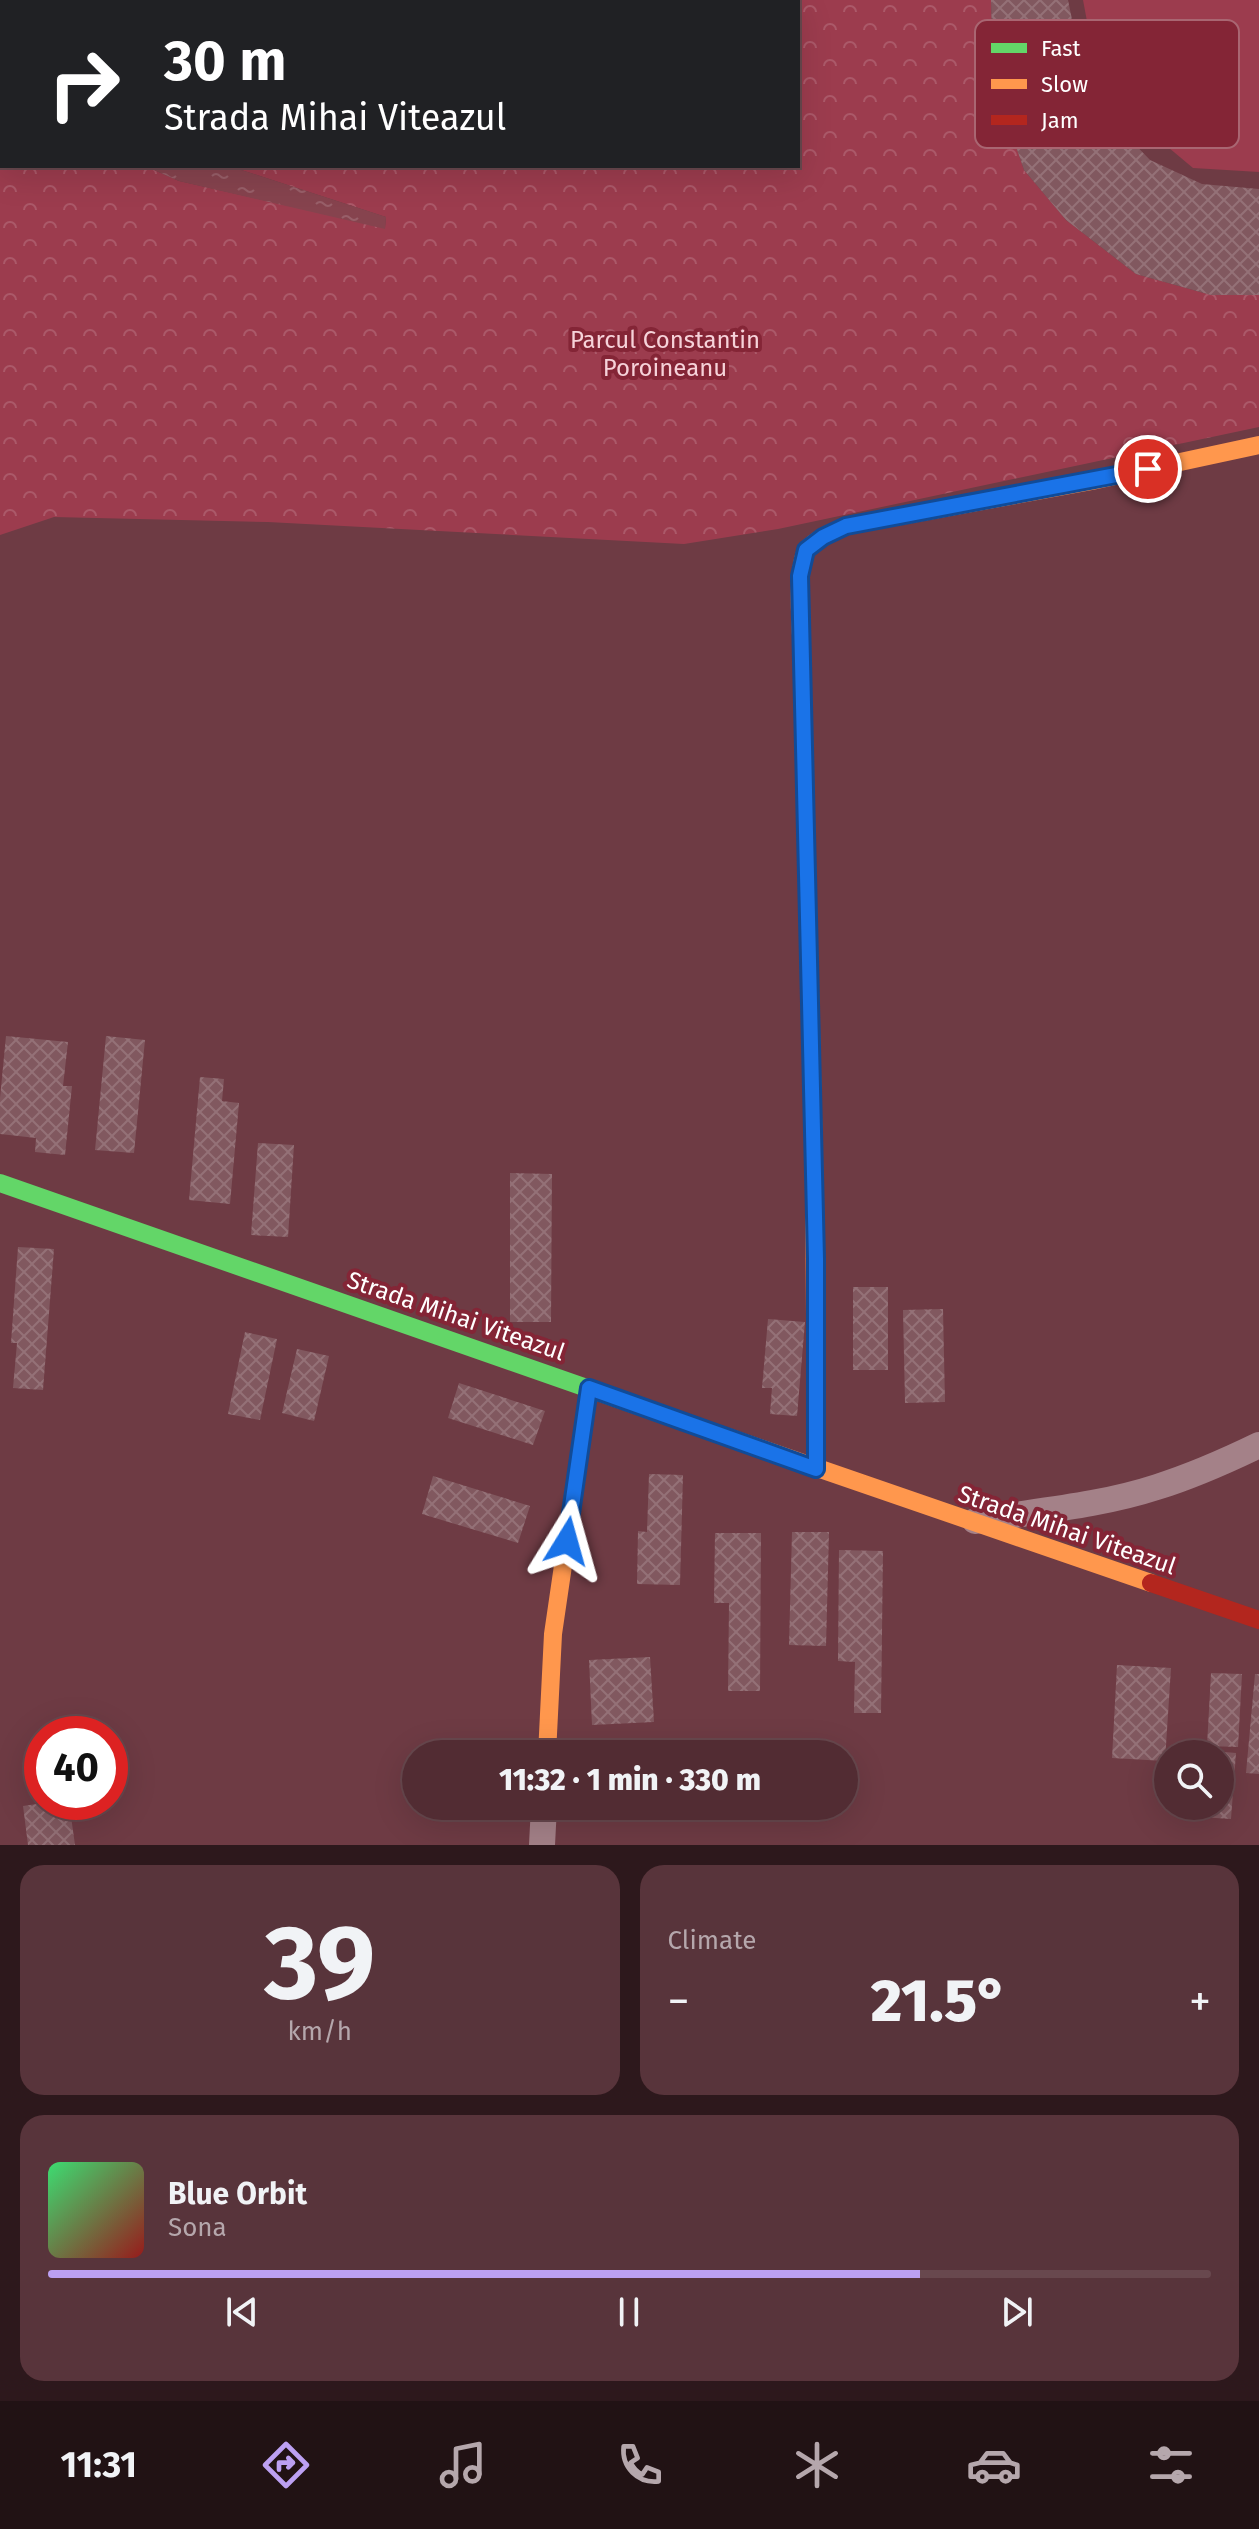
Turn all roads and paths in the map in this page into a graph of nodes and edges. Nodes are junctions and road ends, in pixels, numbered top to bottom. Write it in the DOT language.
graph roads {
  1 [pos="1259,445"];
  2 [pos="0,1183"];
  3 [pos="589,1388"];
  4 [pos="1259,1445"];
  5 [pos="816,1469"];
  6 [pos="967,1522"];
  7 [pos="1259,1620"];
  8 [pos="548,1740"];
  9 [pos="543,1820"];
  10 [pos="542,1845"];
  1 -- 5 [label="street"];
  2 -- 3 [label="street, Strada Mihai Viteazul"];
  3 -- 5 [label="street, Strada Mihai Viteazul"];
  3 -- 8 [label="street"];
  4 -- 6 [label="street"];
  5 -- 6 [label="street, Strada Mihai Viteazul"];
  6 -- 7 [label="street, Strada Mihai Viteazul"];
  9 -- 10 [label="street"];
}
